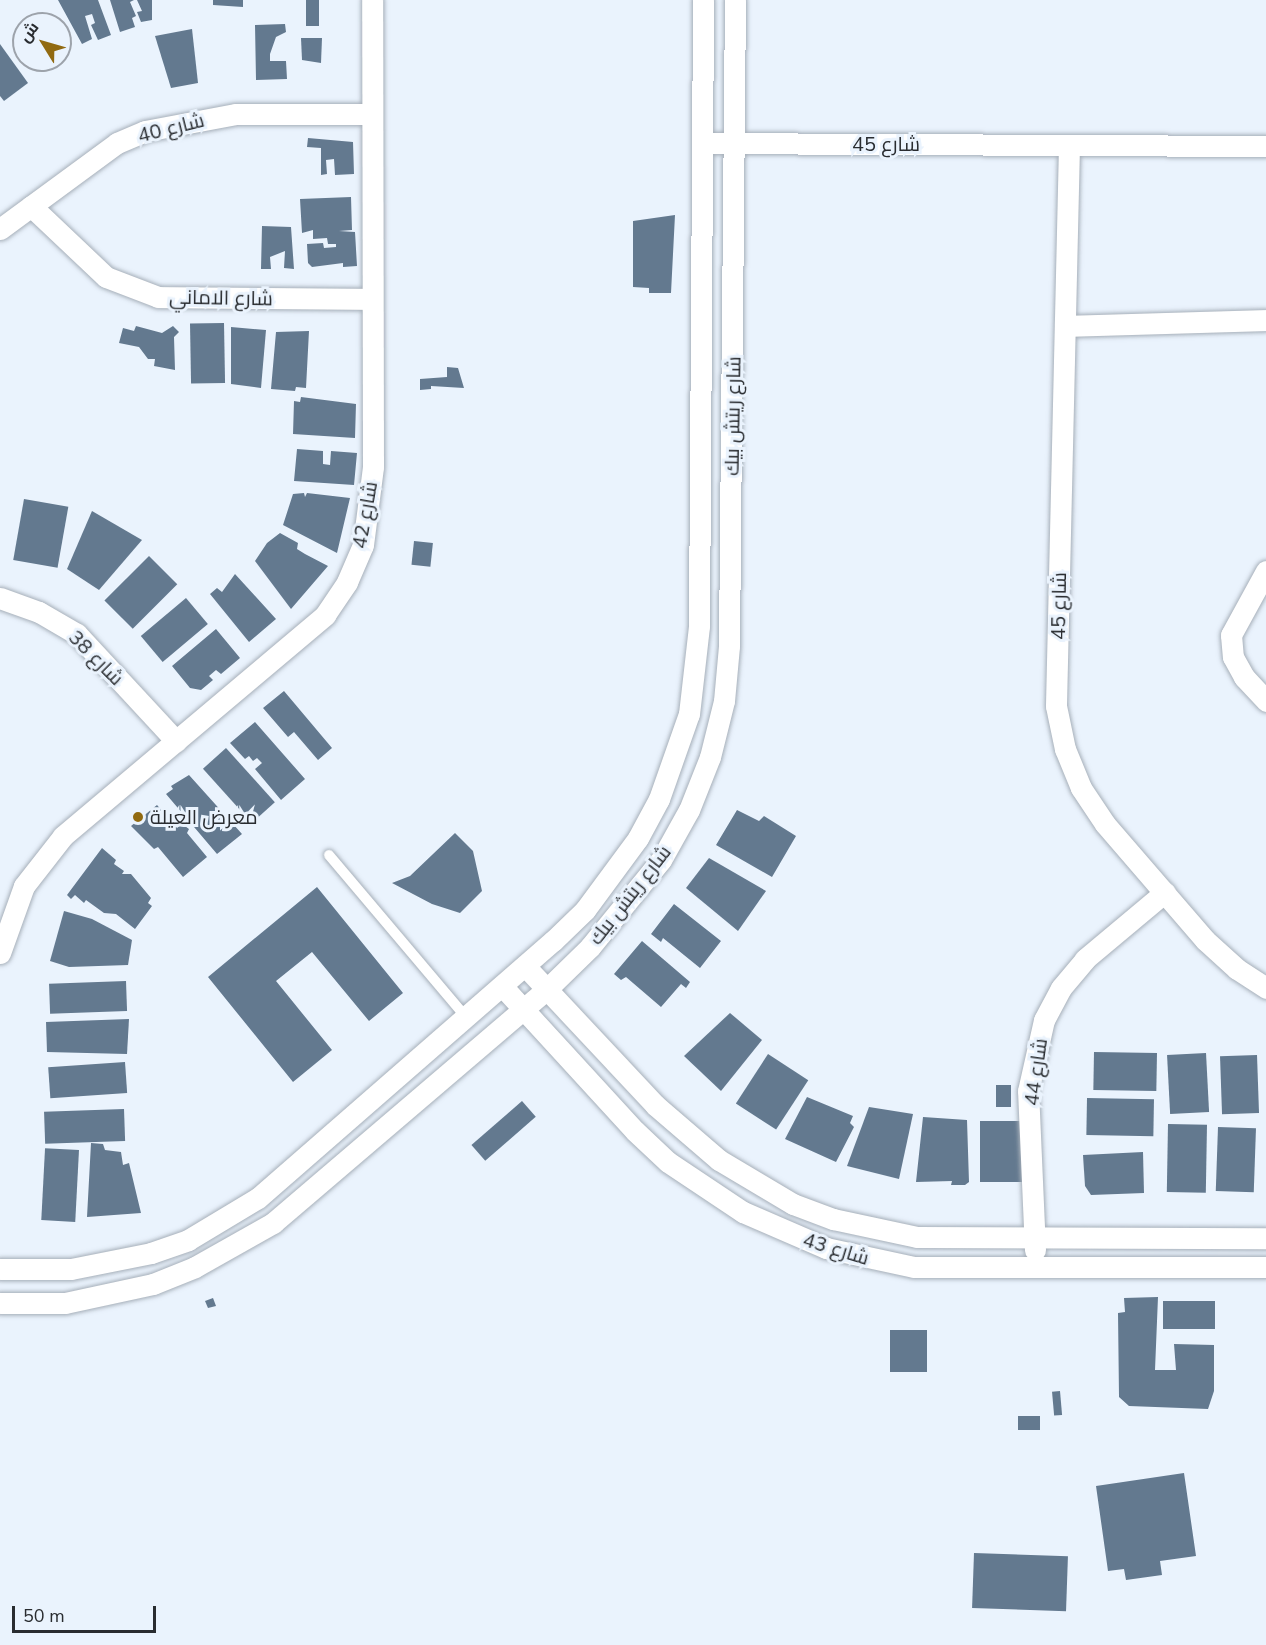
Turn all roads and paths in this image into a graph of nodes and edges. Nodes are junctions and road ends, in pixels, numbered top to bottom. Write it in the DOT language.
graph roads {
  1 [pos="372,0"];
  2 [pos="703,0"];
  3 [pos="735,0"];
  4 [pos="371,114"];
  5 [pos="704,143"];
  6 [pos="736,143"];
  7 [pos="1069,145"];
  8 [pos="1266,146"];
  9 [pos="31,206"];
  10 [pos="0,229"];
  11 [pos="371,299"];
  12 [pos="1266,320"];
  13 [pos="1065,326"];
  14 [pos="1266,571"];
  15 [pos="0,598"];
  16 [pos="1266,701"];
  17 [pos="176,741"];
  18 [pos="329,855"];
  19 [pos="1165,892"];
  20 [pos="0,953"];
  21 [pos="526,967"];
  22 [pos="503,987"];
  23 [pos="1266,988"];
  24 [pos="546,990"];
  25 [pos="524,1010"];
  26 [pos="465,1017"];
  27 [pos="1035,1238"];
  28 [pos="1266,1238"];
  29 [pos="1035,1265"];
  30 [pos="1266,1267"];
  31 [pos="0,1269"];
  32 [pos="0,1303"];
  1 -- 4 [label="street, شارع 42"];
  2 -- 5 [label="street, شارع ريتش بيك"];
  3 -- 6 [label="street, شارع ريتش بيك"];
  4 -- 9 [label="street, شارع 40"];
  4 -- 11 [label="street, شارع 42"];
  5 -- 6 [label="street, شارع 45"];
  5 -- 21 [label="street, شارع ريتش بيك"];
  6 -- 7 [label="street, شارع 45"];
  6 -- 24 [label="street, شارع ريتش بيك"];
  7 -- 8 [label="street, شارع 45"];
  7 -- 13 [label="street, شارع 45"];
  9 -- 10 [label="street, شارع 40"];
  9 -- 11 [label="street, شارع الاماني"];
  11 -- 17 [label="street, شارع 42"];
  12 -- 13 [label="street"];
  13 -- 19 [label="street, شارع 45"];
  14 -- 16 [label="street"];
  15 -- 17 [label="street, شارع 38"];
  17 -- 20 [label="street, شارع 42"];
  18 -- 26 [label="lane"];
  19 -- 23 [label="street, شارع 45"];
  19 -- 27 [label="street, شارع 44"];
  21 -- 22 [label="street, شارع ريتش بيك"];
  21 -- 24 [label="street, شارع 43"];
  22 -- 25 [label="street, شارع 43"];
  22 -- 26 [label="street, شارع ريتش بيك"];
  24 -- 25 [label="street, شارع ريتش بيك"];
  24 -- 27 [label="street, شارع 43"];
  25 -- 29 [label="street, شارع 43"];
  25 -- 32 [label="street, شارع ريتش بيك"];
  26 -- 31 [label="street, شارع ريتش بيك"];
  27 -- 28 [label="street, شارع 43"];
  27 -- 29 [label="street, شارع 44"];
  29 -- 30 [label="street, شارع 43"];
}
